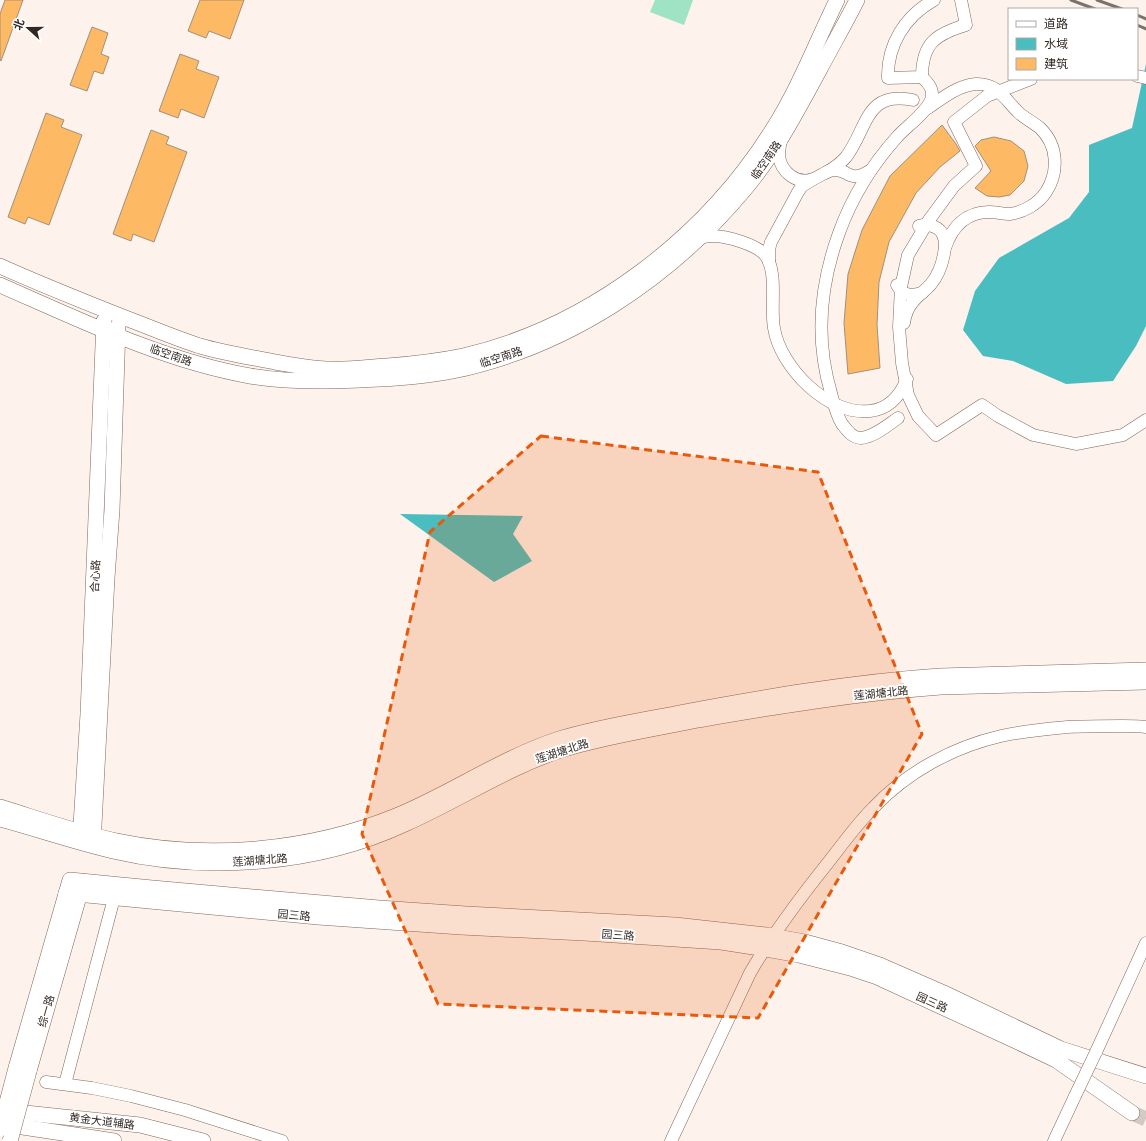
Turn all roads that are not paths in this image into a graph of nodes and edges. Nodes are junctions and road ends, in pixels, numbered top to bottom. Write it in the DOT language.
graph roads {
  1 [pos="837,0"];
  2 [pos="857,0"];
  3 [pos="934,0"];
  4 [pos="961,0"];
  5 [pos="922,77"];
  6 [pos="1029,80"];
  7 [pos="930,86"];
  8 [pos="956,90"];
  9 [pos="999,92"];
  10 [pos="913,100"];
  11 [pos="924,111"];
  12 [pos="781,139"];
  13 [pos="872,169"];
  14 [pos="826,173"];
  15 [pos="812,180"];
  16 [pos="957,225"];
  17 [pos="931,226"];
  18 [pos="698,238"];
  19 [pos="944,251"];
  20 [pos="770,265"];
  21 [pos="0,266"];
  22 [pos="0,285"];
  23 [pos="903,292"];
  24 [pos="922,293"];
  25 [pos="908,309"];
  26 [pos="112,313"];
  27 [pos="104,330"];
  28 [pos="118,335"];
  29 [pos="906,382"];
  30 [pos="819,394"];
  31 [pos="834,402"];
  32 [pos="838,417"];
  33 [pos="898,418"];
  34 [pos="1146,420"];
  35 [pos="1146,670"];
  36 [pos="1146,682"];
  37 [pos="1146,727"];
  38 [pos="0,808"];
  39 [pos="0,819"];
  40 [pos="87,838"];
  41 [pos="74,887"];
  42 [pos="114,898"];
  43 [pos="769,942"];
  44 [pos="1146,943"];
  45 [pos="23,1070"];
  46 [pos="1146,1076"];
  47 [pos="46,1082"];
  48 [pos="65,1084"];
  49 [pos="0,1111"];
  50 [pos="1132,1113"];
  51 [pos="0,1124"];
  52 [pos="0,1129"];
  53 [pos="0,1141"];
  54 [pos="3,1141"];
  55 [pos="10,1141"];
  56 [pos="114,1141"];
  57 [pos="203,1141"];
  58 [pos="282,1141"];
  59 [pos="671,1141"];
  60 [pos="1054,1141"];
  1 -- 26 [label="main road, 临空南路"];
  2 -- 12 [label="main road, 临空南路"];
  3 -- 5 [label="street"];
  4 -- 5 [label="street"];
  5 -- 7 [label="street"];
  6 -- 9 [label="street"];
  7 -- 8 [label="street"];
  7 -- 11 [label="street"];
  8 -- 9 [label="street"];
  8 -- 11 [label="street"];
  9 -- 16 [label="street"];
  9 -- 17 [label="street"];
  10 -- 14 [label="street"];
  11 -- 13 [label="street"];
  12 -- 15 [label="street"];
  12 -- 18 [label="main road, 临空南路"];
  13 -- 14 [label="street"];
  13 -- 31 [label="street"];
  14 -- 15 [label="street"];
  15 -- 20 [label="street"];
  16 -- 17 [label="street"];
  16 -- 19 [label="street"];
  17 -- 19 [label="street"];
  17 -- 23 [label="street"];
  18 -- 20 [label="street"];
  18 -- 28 [label="main road, 临空南路"];
  19 -- 24 [label="street"];
  20 -- 30 [label="street"];
  21 -- 26 [label="main road, 临空南路"];
  22 -- 27 [label="main road, 临空南路"];
  23 -- 24 [label="street"];
  23 -- 25 [label="street"];
  23 -- 29 [label="street"];
  24 -- 25 [label="street"];
  25 -- 29 [label="street"];
  26 -- 27 [label="main road, 合心路"];
  26 -- 28 [label="main road, 合心路"];
  27 -- 28 [label="main road, 临空南路"];
  27 -- 40 [label="main road, 合心路"];
  28 -- 40 [label="main road, 合心路"];
  29 -- 31 [label="street"];
  29 -- 34 [label="street"];
  30 -- 31 [label="street"];
  30 -- 32 [label="street"];
  31 -- 32 [label="street"];
  32 -- 33 [label="street"];
  35 -- 40 [label="main road, 莲湖塘北路"];
  36 -- 40 [label="main road, 莲湖塘北路"];
  37 -- 43 [label="street"];
  38 -- 40 [label="main road, 莲湖塘北路"];
  39 -- 40 [label="main road, 莲湖塘北路"];
  41 -- 42 [label="main road, 园三路"];
  41 -- 43 [label="main road, 园三路"];
  41 -- 45 [label="main road, 综一路"];
  42 -- 43 [label="main road, 园三路"];
  42 -- 48 [label="street"];
  43 -- 46 [label="main road, 园三路"];
  43 -- 50 [label="main road, 园三路"];
  43 -- 59 [label="street"];
  44 -- 60 [label="street, bridge"];
  45 -- 52 [label="main road, 综一路, bridge"];
  45 -- 55 [label="main road, 综一路, bridge"];
  47 -- 48 [label="street"];
  48 -- 58 [label="street"];
  49 -- 57 [label="main road, 黄金大道辅路"];
  51 -- 56 [label="main road"];
  53 -- 54 [label="main road"];
}
